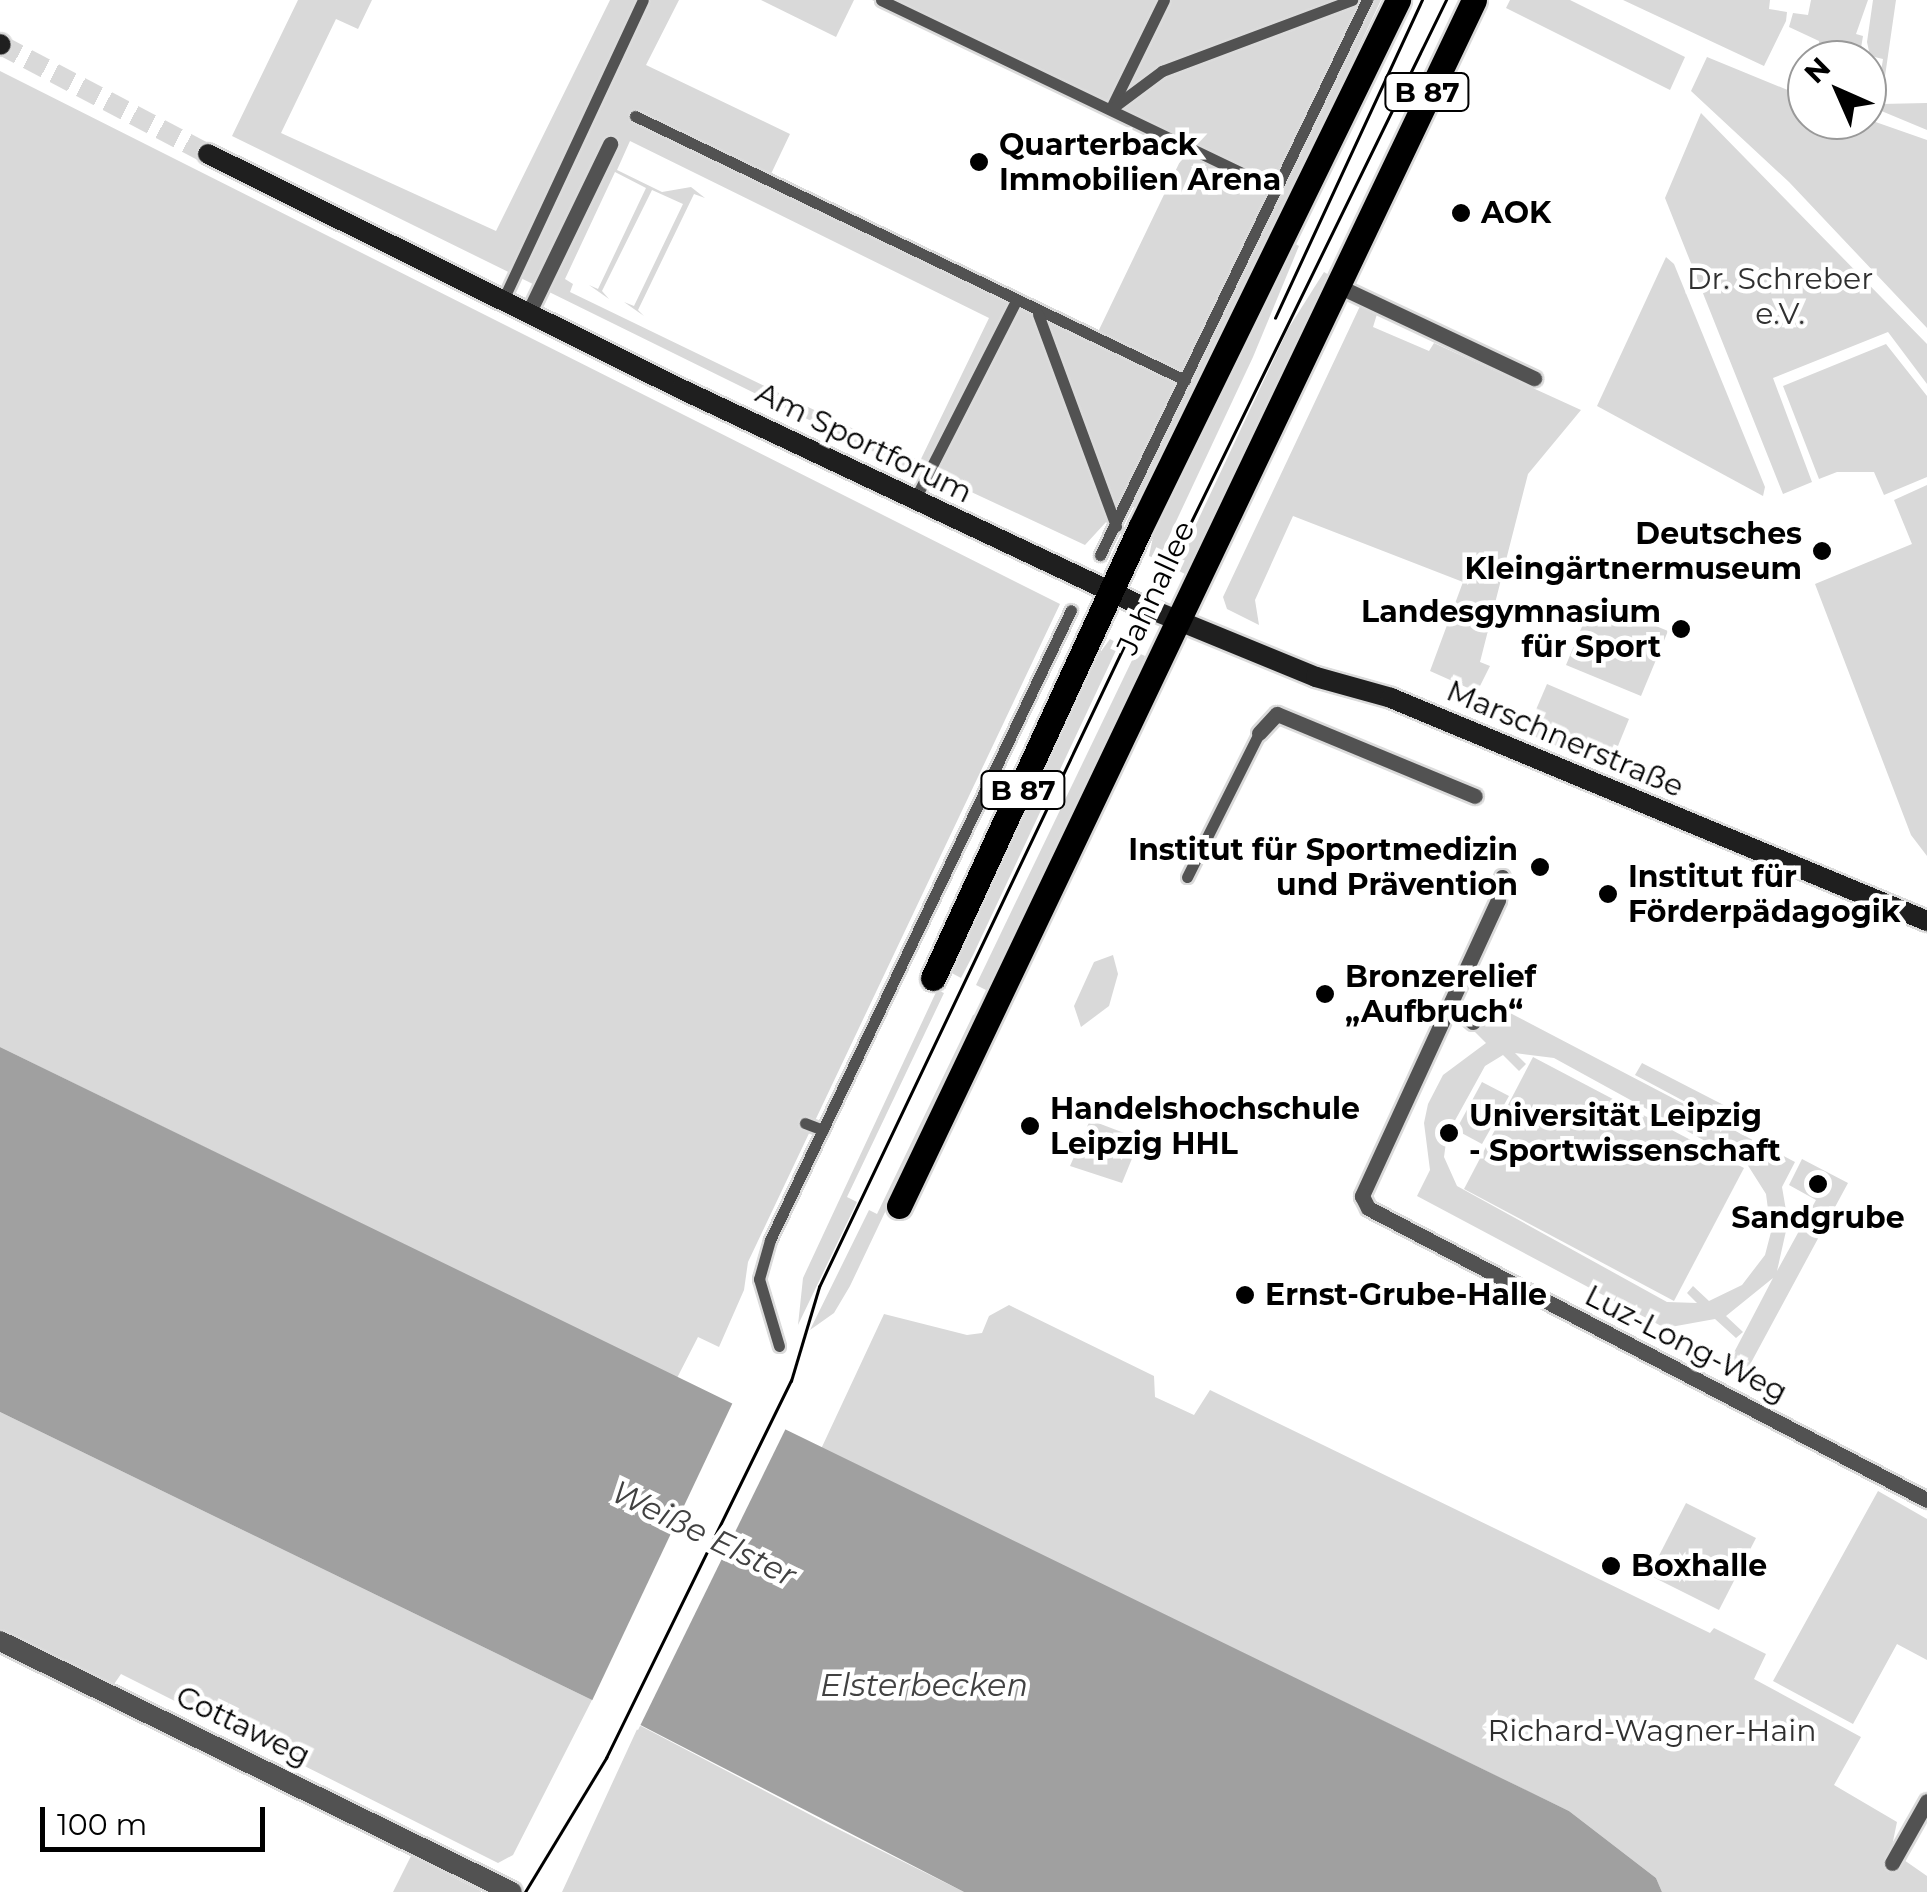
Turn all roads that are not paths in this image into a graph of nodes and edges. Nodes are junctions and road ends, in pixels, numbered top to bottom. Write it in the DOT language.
graph roads {
  1 [pos="643,0"];
  2 [pos="880,0"];
  3 [pos="1164,0"];
  4 [pos="1352,0"];
  5 [pos="1368,0"];
  6 [pos="1398,0"];
  7 [pos="1474,0"];
  8 [pos="1110,112"];
  9 [pos="635,116"];
  10 [pos="610,144"];
  11 [pos="208,154"];
  12 [pos="1277,190"];
  13 [pos="1336,286"];
  14 [pos="1017,300"];
  15 [pos="502,302"];
  16 [pos="528,314"];
  17 [pos="1038,314"];
  18 [pos="1534,378"];
  19 [pos="1184,380"];
  20 [pos="914,502"];
  21 [pos="1116,526"];
  22 [pos="1100,555"];
  23 [pos="1112,594"];
  24 [pos="1071,610"];
  25 [pos="1156,612"];
  26 [pos="1005,707"];
  27 [pos="1019,713"];
  28 [pos="1259,733"];
  29 [pos="1476,796"];
  30 [pos="1502,877"];
  31 [pos="1187,878"];
  32 [pos="1927,921"];
  33 [pos="934,978"];
  34 [pos="1451,1003"];
  35 [pos="1473,1022"];
  36 [pos="806,1122"];
  37 [pos="822,1130"];
  38 [pos="898,1206"];
  39 [pos="779,1346"];
  40 [pos="1927,1500"];
  41 [pos="0,1641"];
  42 [pos="1927,1801"];
  43 [pos="1892,1863"];
  44 [pos="512,1892"];
  1 -- 15 [label="street"];
  2 -- 8 [label="street"];
  3 -- 8 [label="street"];
  4 -- 8 [label="street"];
  5 -- 12 [label="street"];
  6 -- 23 [label="main road, Jahnallee / B 87"];
  7 -- 13 [label="main road, Jahnallee / B 87"];
  8 -- 12 [label="street"];
  9 -- 14 [label="street"];
  10 -- 16 [label="street"];
  11 -- 15 [label="main road, Am Sportforum"];
  12 -- 19 [label="street"];
  13 -- 18 [label="street"];
  13 -- 25 [label="main road, Jahnallee / B 87"];
  14 -- 17 [label="street"];
  14 -- 20 [label="street"];
  15 -- 16 [label="main road, Am Sportforum"];
  16 -- 20 [label="main road, Am Sportforum"];
  17 -- 19 [label="street"];
  17 -- 21 [label="street"];
  19 -- 21 [label="street"];
  20 -- 23 [label="main road, Am Sportforum"];
  21 -- 22 [label="street"];
  23 -- 25 [label="main road, Am Sportforum"];
  23 -- 33 [label="main road, Jahnallee / B 87"];
  24 -- 27 [label="street"];
  25 -- 32 [label="main road, Marschnerstraße"];
  25 -- 38 [label="main road, Jahnallee / B 87"];
  26 -- 27 [label="street"];
  27 -- 37 [label="street"];
  28 -- 29 [label="street"];
  28 -- 31 [label="street"];
  30 -- 34 [label="street"];
  34 -- 35 [label="street"];
  34 -- 40 [label="street, Luz-Long-Weg"];
  36 -- 37 [label="street"];
  37 -- 39 [label="street"];
  41 -- 44 [label="street, Cottaweg"];
  42 -- 43 [label="street"];
}
